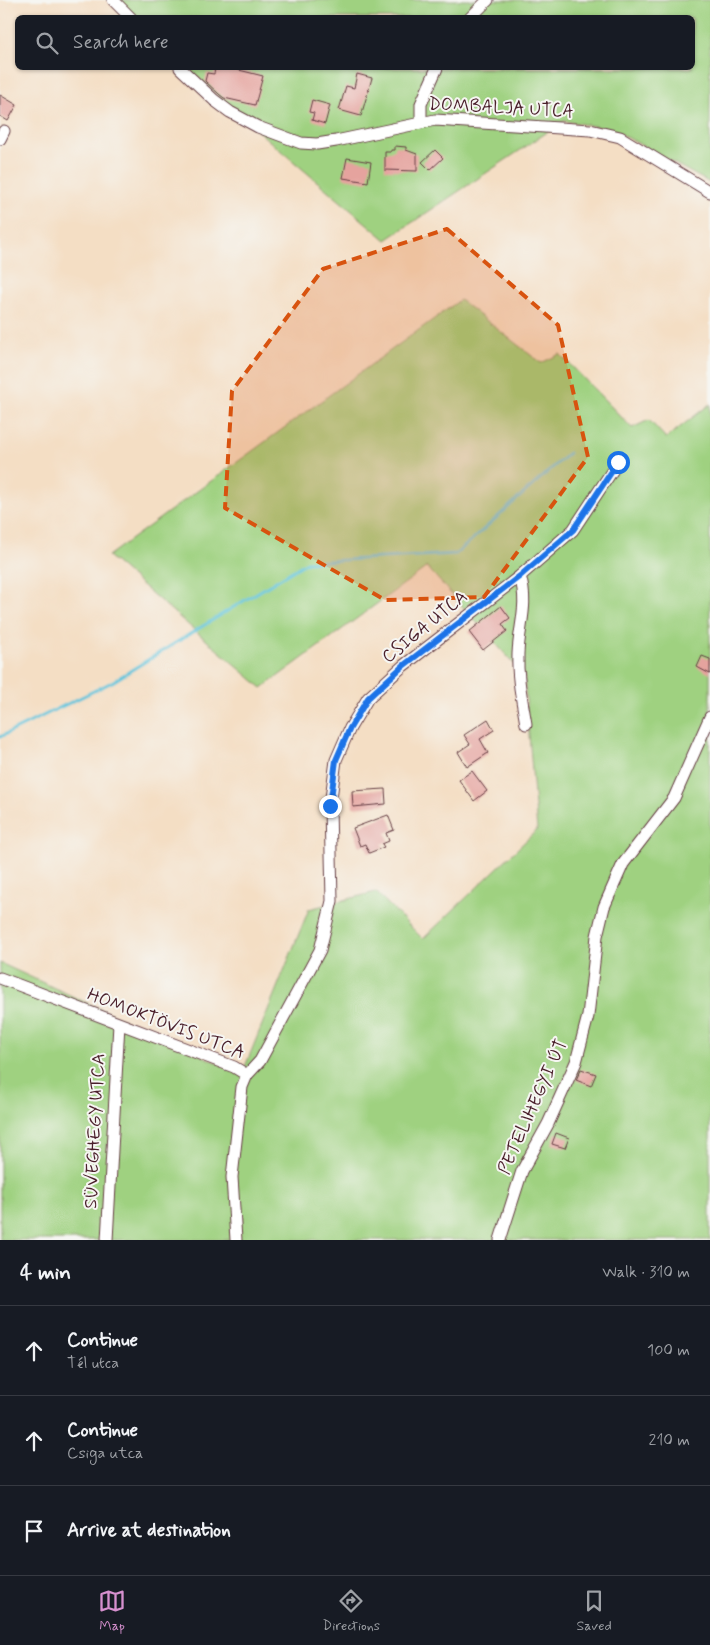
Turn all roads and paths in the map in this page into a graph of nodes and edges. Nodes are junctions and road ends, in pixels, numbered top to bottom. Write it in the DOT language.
graph roads {
  1 [pos="113,0"];
  2 [pos="488,0"];
  3 [pos="128,15"];
  4 [pos="473,15"];
  5 [pos="182,70"];
  6 [pos="436,70"];
  7 [pos="421,121"];
  8 [pos="710,192"];
  9 [pos="618,462"];
  10 [pos="520,576"];
  11 [pos="710,717"];
  12 [pos="526,724"];
  13 [pos="0,978"];
  14 [pos="119,1024"];
  15 [pos="248,1075"];
  16 [pos="107,1240"];
  17 [pos="236,1240"];
  18 [pos="500,1240"];
  1 -- 3 [label="street"];
  2 -- 4 [label="street"];
  5 -- 7 [label="street, DOMBALJA UTCA"];
  6 -- 7 [label="street"];
  7 -- 8 [label="street, DOMBALJA UTCA"];
  9 -- 10 [label="street, CSIGA UTCA"];
  10 -- 12 [label="street"];
  10 -- 15 [label="street, CSIGA UTCA"];
  11 -- 18 [label="street, PETELIHEGYI ÚT"];
  13 -- 14 [label="street, HOMOKTÖVIS UTCA"];
  14 -- 15 [label="street, HOMOKTÖVIS UTCA"];
  14 -- 16 [label="street, SÜVEGHEGY UTCA"];
  15 -- 17 [label="street, HOMOKTÖVIS UTCA"];
}
